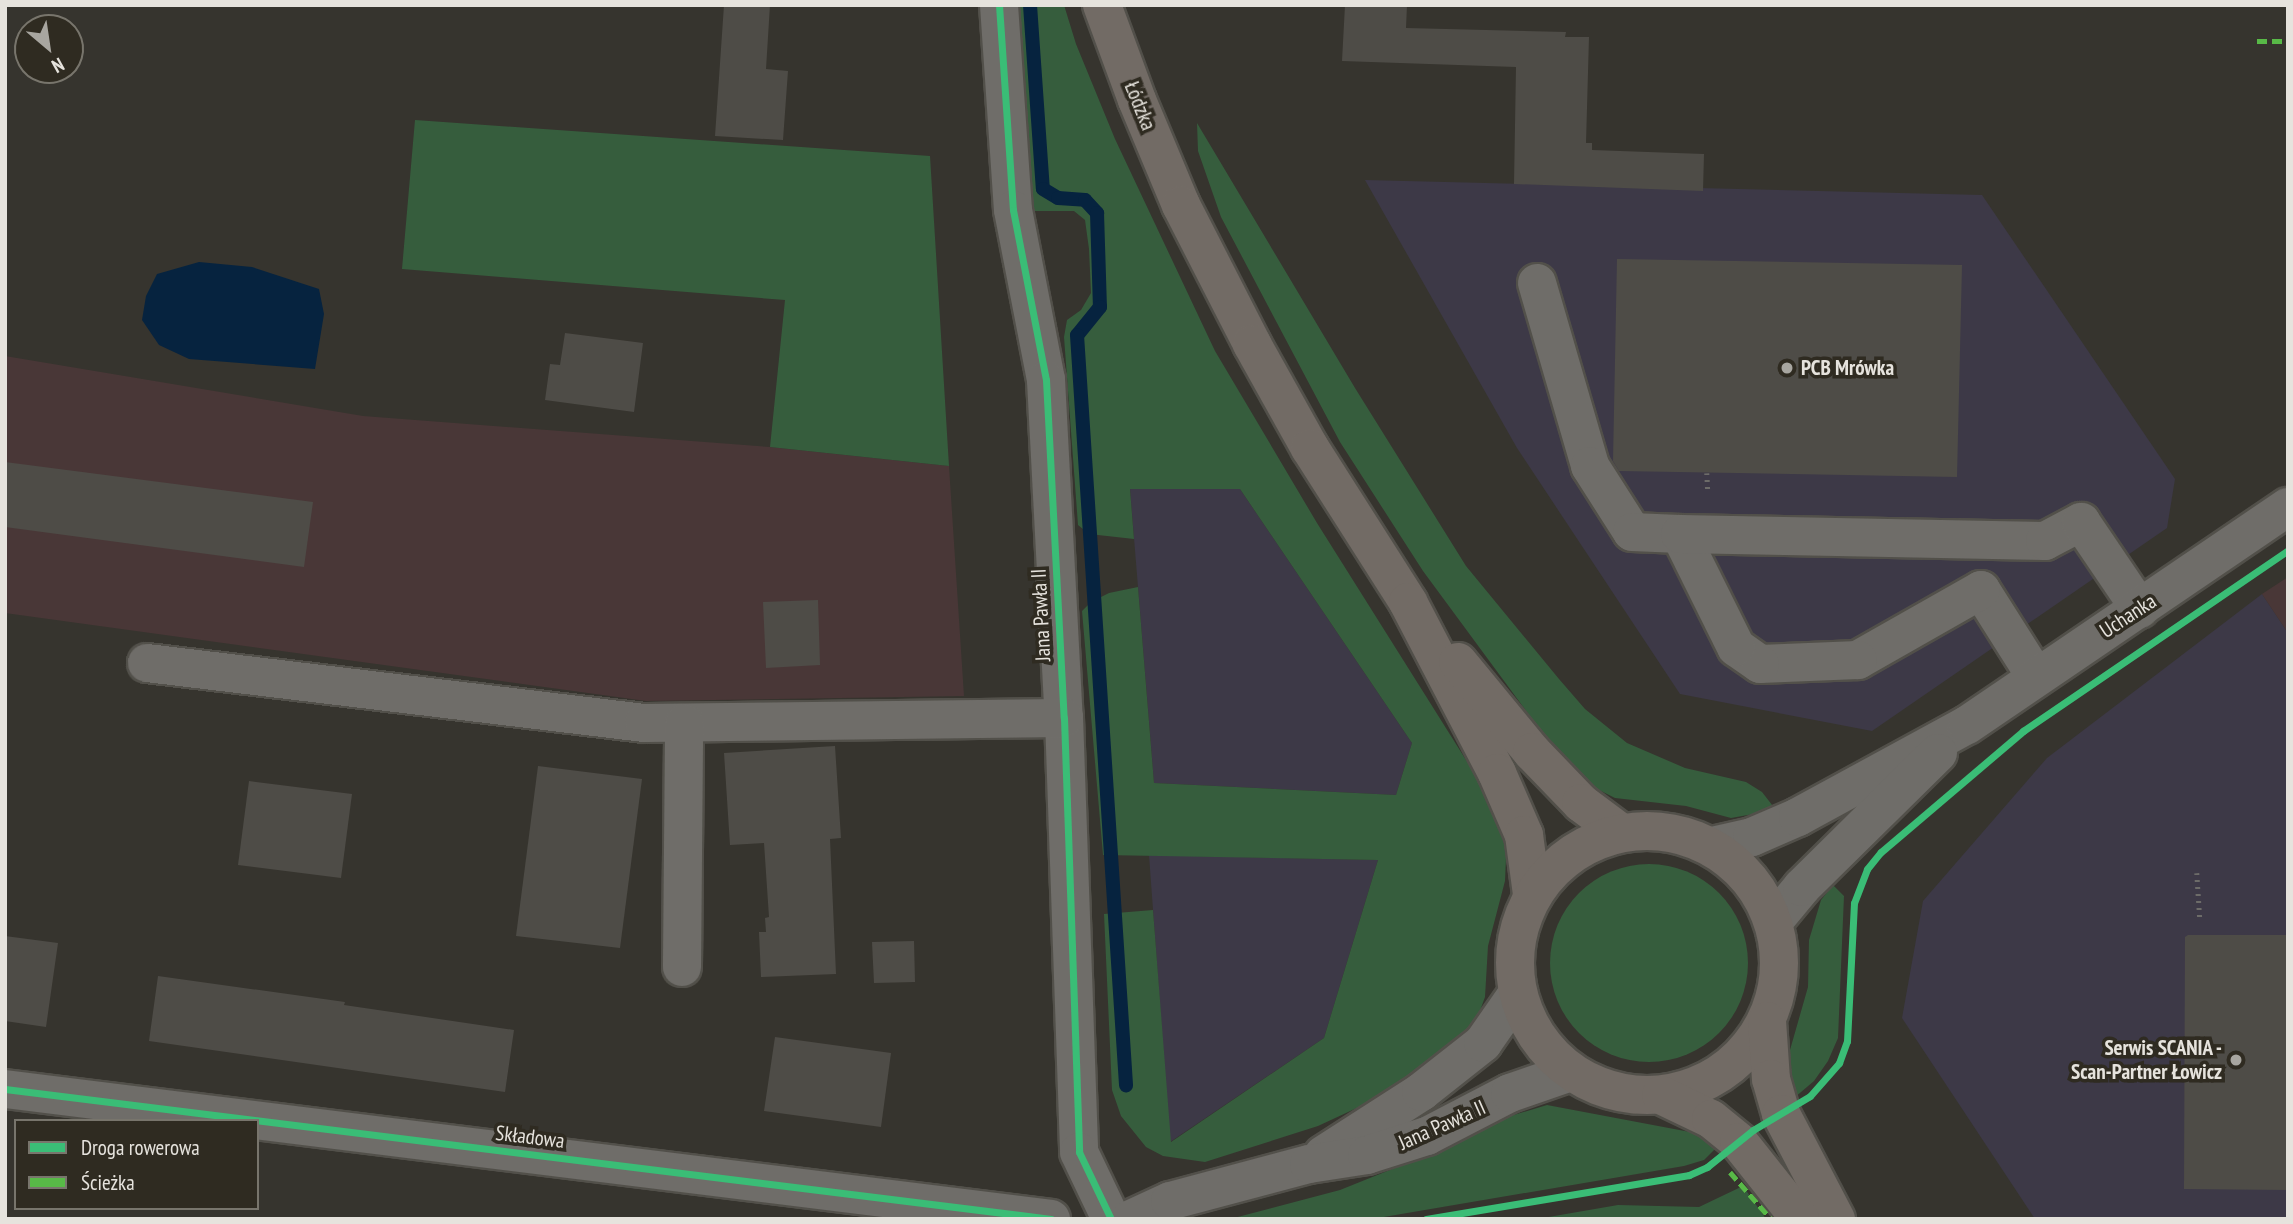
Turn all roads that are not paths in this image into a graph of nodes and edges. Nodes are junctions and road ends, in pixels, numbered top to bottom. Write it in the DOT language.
graph roads {
  1 [pos="999,5"];
  2 [pos="1101,5"];
  3 [pos="1537,283"];
  4 [pos="2288,507"];
  5 [pos="1680,534"];
  6 [pos="1408,602"];
  7 [pos="2140,608"];
  8 [pos="147,663"];
  9 [pos="2036,677"];
  10 [pos="1064,718"];
  11 [pos="684,723"];
  12 [pos="1967,725"];
  13 [pos="1620,832"];
  14 [pos="1712,846"];
  15 [pos="1532,894"];
  16 [pos="1774,921"];
  17 [pos="682,967"];
  18 [pos="1517,995"];
  19 [pos="1767,1021"];
  20 [pos="1571,1072"];
  21 [pos="5,1089"];
  22 [pos="1661,1095"];
  23 [pos="246,1119"];
  24 [pos="259,1121"];
  25 [pos="1309,1164"];
  26 [pos="1051,1219"];
  27 [pos="1111,1219"];
  28 [pos="1130,1219"];
  29 [pos="1800,1219"];
  30 [pos="1836,1219"];
  1 -- 10 [label="street, Jana Pawła II"];
  2 -- 6 [label="main road, Łódzka"];
  3 -- 5 [label="street"];
  4 -- 7 [label="street, Uchanka"];
  5 -- 7 [label="street"];
  5 -- 9 [label="street"];
  6 -- 13 [label="main road"];
  6 -- 15 [label="main road"];
  7 -- 9 [label="street, Uchanka"];
  8 -- 11 [label="street"];
  9 -- 12 [label="street, Uchanka"];
  10 -- 11 [label="street"];
  10 -- 27 [label="street, Jana Pawła II"];
  11 -- 17 [label="street"];
  12 -- 14 [label="street, Uchanka"];
  12 -- 16 [label="street, Uchanka"];
  13 -- 14 [label="main road"];
  13 -- 15 [label="main road"];
  14 -- 16 [label="main road"];
  15 -- 18 [label="main road"];
  16 -- 19 [label="main road"];
  18 -- 20 [label="main road"];
  18 -- 25 [label="street, Jana Pawła II"];
  19 -- 22 [label="main road"];
  19 -- 30 [label="main road"];
  20 -- 22 [label="main road"];
  20 -- 25 [label="street, Jana Pawła II"];
  21 -- 23 [label="street, Składowa"];
  22 -- 29 [label="main road"];
  24 -- 26 [label="street, Składowa"];
  25 -- 28 [label="street, Jana Pawła II"];
}
